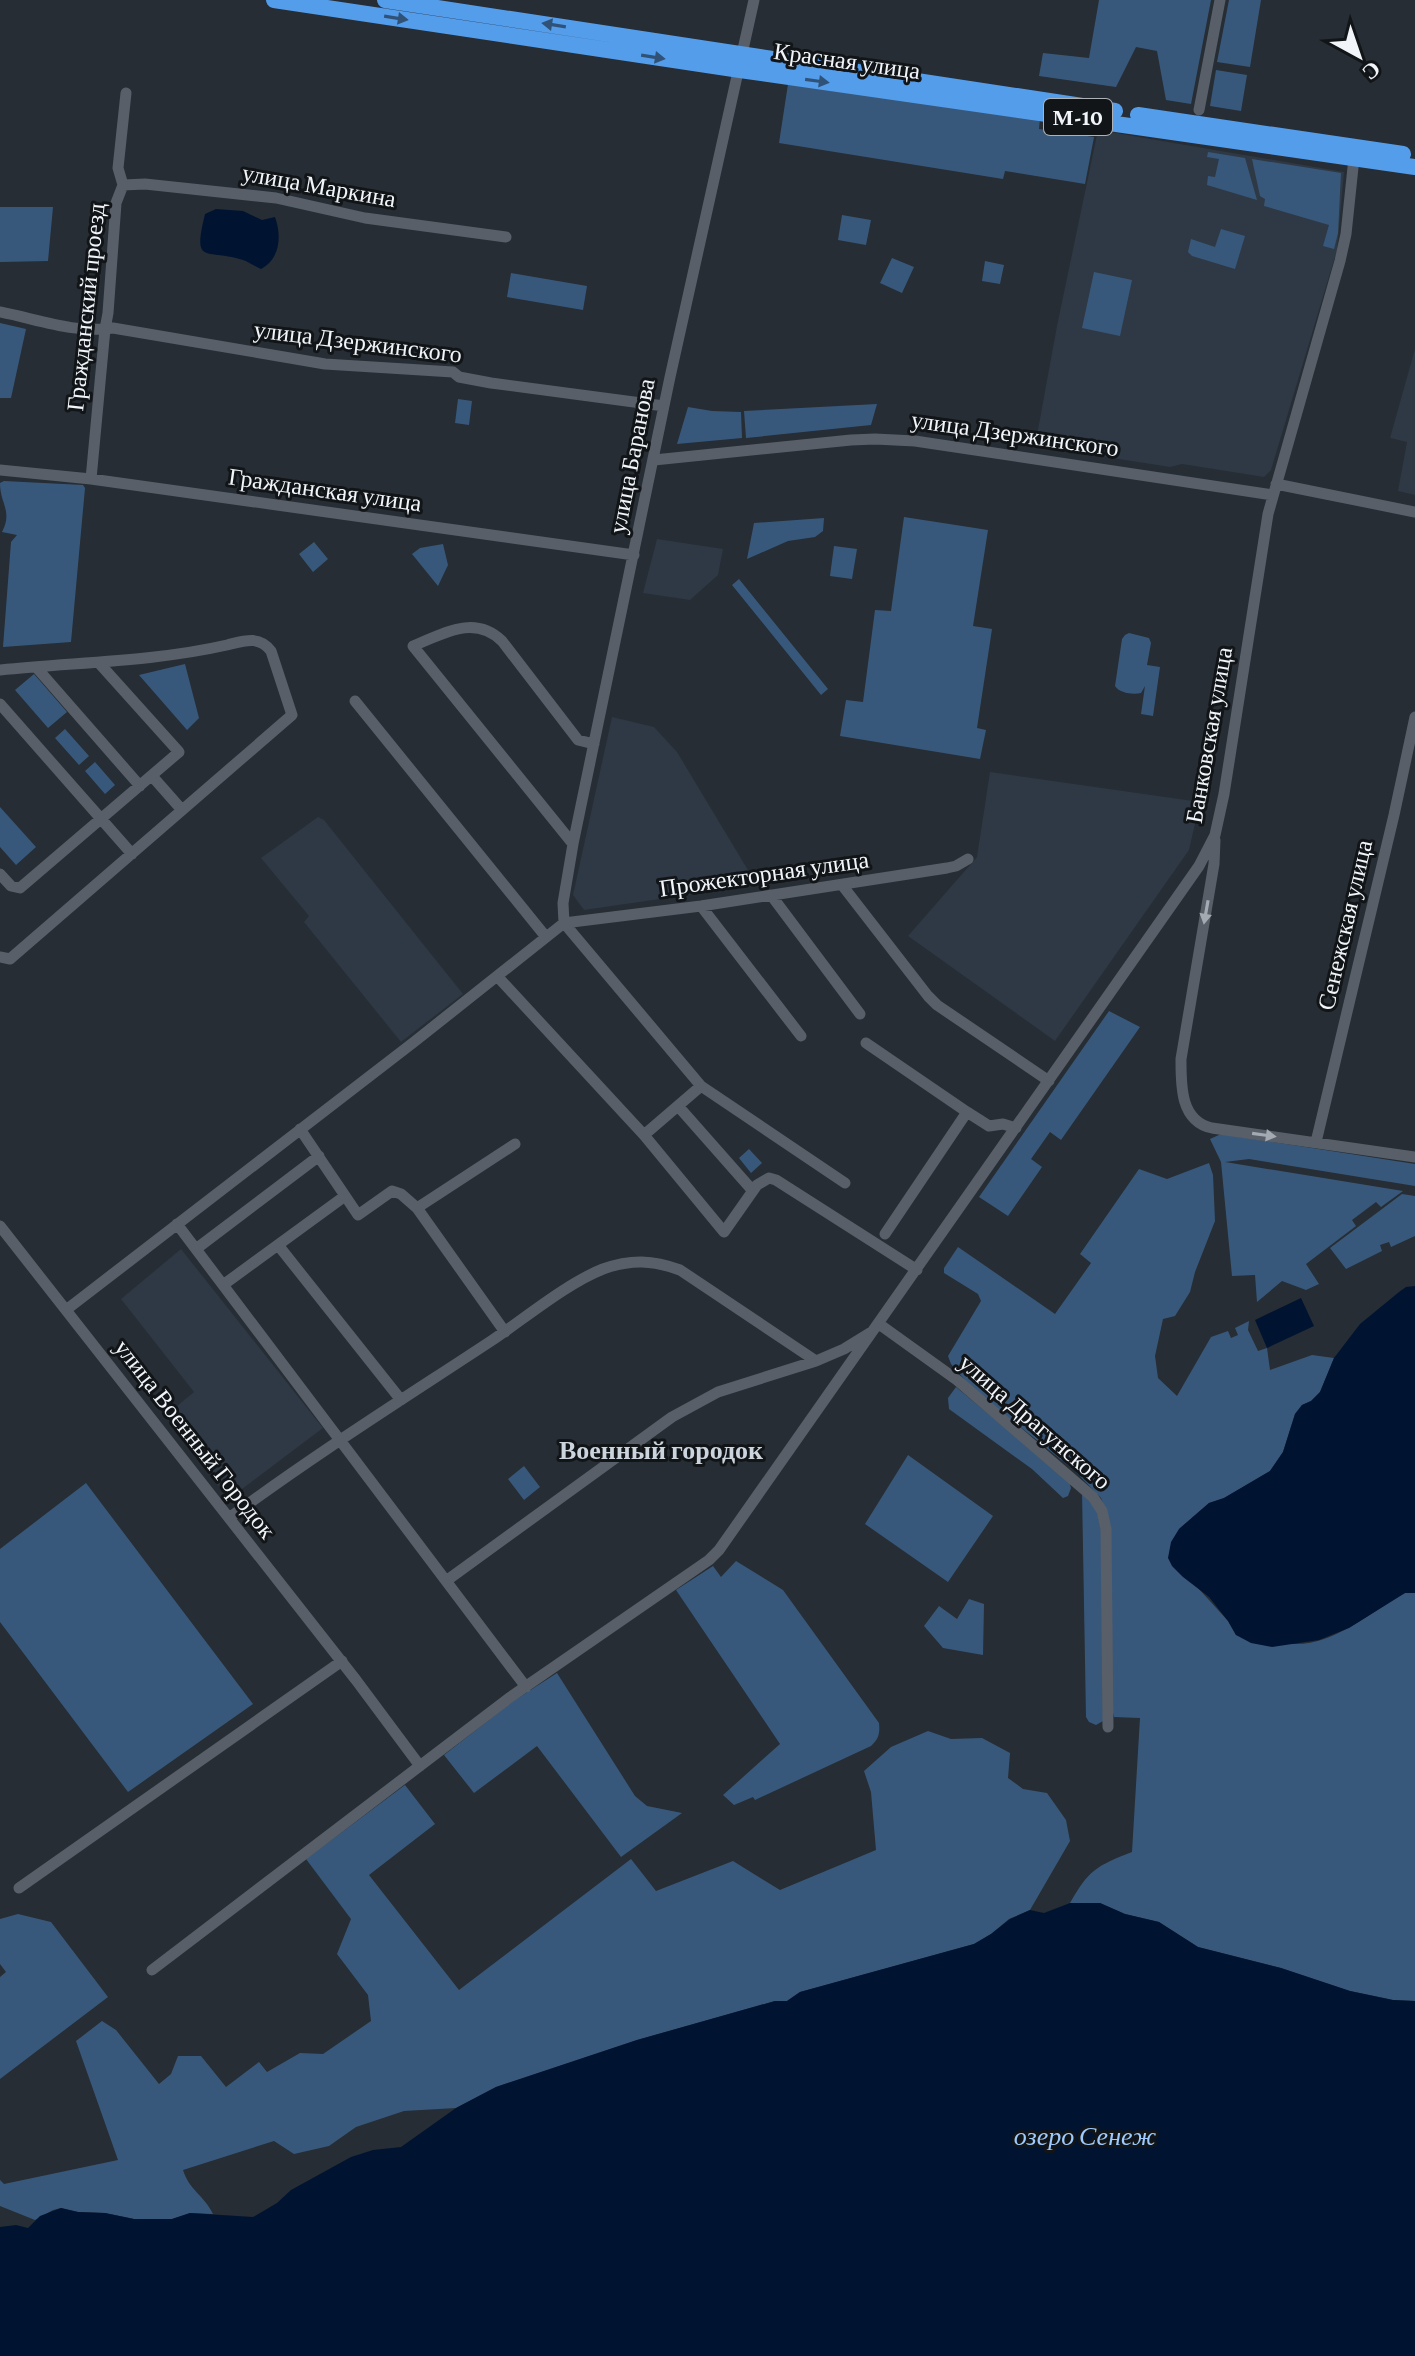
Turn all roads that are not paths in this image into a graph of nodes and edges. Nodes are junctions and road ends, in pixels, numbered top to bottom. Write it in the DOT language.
graph roads {
  1 [pos="274,0"];
  2 [pos="385,0"];
  3 [pos="754,0"];
  4 [pos="1220,0"];
  5 [pos="741,62"];
  6 [pos="126,93"];
  7 [pos="1199,110"];
  8 [pos="1415,156"];
  9 [pos="1354,158"];
  10 [pos="1415,167"];
  11 [pos="123,185"];
  12 [pos="506,237"];
  13 [pos="0,312"];
  14 [pos="105,329"];
  15 [pos="664,406"];
  16 [pos="657,440"];
  17 [pos="672,459"];
  18 [pos="654,460"];
  19 [pos="3,472"];
  20 [pos="91,479"];
  21 [pos="1274,490"];
  22 [pos="1415,512"];
  23 [pos="634,555"];
  24 [pos="99,663"];
  25 [pos="36,667"];
  26 [pos="0,670"];
  27 [pos="355,701"];
  28 [pos="0,704"];
  29 [pos="1415,717"];
  30 [pos="594,744"];
  31 [pos="152,776"];
  32 [pos="140,786"];
  33 [pos="182,810"];
  34 [pos="101,819"];
  35 [pos="1215,835"];
  36 [pos="573,844"];
  37 [pos="132,854"];
  38 [pos="968,859"];
  39 [pos="0,874"];
  40 [pos="842,885"];
  41 [pos="771,895"];
  42 [pos="701,906"];
  43 [pos="564,923"];
  44 [pos="546,937"];
  45 [pos="0,957"];
  46 [pos="497,976"];
  47 [pos="860,1014"];
  48 [pos="801,1036"];
  49 [pos="866,1043"];
  50 [pos="1049,1081"];
  51 [pos="701,1086"];
  52 [pos="678,1106"];
  53 [pos="967,1112"];
  54 [pos="1016,1128"];
  55 [pos="300,1129"];
  56 [pos="644,1135"];
  57 [pos="1316,1142"];
  58 [pos="515,1144"];
  59 [pos="319,1156"];
  60 [pos="1415,1157"];
  61 [pos="845,1183"];
  62 [pos="753,1191"];
  63 [pos="345,1196"];
  64 [pos="417,1208"];
  65 [pos="177,1224"];
  66 [pos="0,1226"];
  67 [pos="885,1234"];
  68 [pos="278,1245"];
  69 [pos="196,1249"];
  70 [pos="917,1270"];
  71 [pos="223,1285"];
  72 [pos="66,1310"];
  73 [pos="877,1327"];
  74 [pos="505,1332"];
  75 [pos="816,1361"];
  76 [pos="401,1400"];
  77 [pos="340,1440"];
  78 [pos="229,1518"];
  79 [pos="446,1581"];
  80 [pos="342,1661"];
  81 [pos="526,1687"];
  82 [pos="1108,1727"];
  83 [pos="420,1766"];
  84 [pos="19,1888"];
  85 [pos="152,1970"];
  1 -- 5 [label="highway, Красная улица / М-10, one-way"];
  5 -- 2 [label="highway, Красная улица / М-10, one-way"];
  3 -- 5 [label="street, улица Баранова"];
  4 -- 7 [label="street"];
  5 -- 8 [label="highway, Красная улица / М-10"];
  5 -- 9 [label="highway, Красная улица / М-10, one-way"];
  5 -- 15 [label="street, улица Баранова"];
  6 -- 11 [label="street, Гражданский проезд"];
  9 -- 10 [label="highway, Красная улица / М-10"];
  9 -- 21 [label="street, Банковская улица"];
  11 -- 12 [label="street, улица Маркина"];
  11 -- 14 [label="street, Гражданский проезд"];
  13 -- 14 [label="street, улица Дзержинского"];
  14 -- 15 [label="street, улица Дзержинского"];
  14 -- 20 [label="street, Гражданский проезд"];
  15 -- 16 [label="street, улица Баранова"];
  16 -- 17 [label="street"];
  16 -- 18 [label="street, улица Баранова"];
  17 -- 18 [label="street, улица Дзержинского"];
  17 -- 21 [label="street, улица Дзержинского"];
  18 -- 23 [label="street, улица Баранова"];
  19 -- 20 [label="street, Гражданская улица"];
  20 -- 23 [label="street, Гражданская улица"];
  21 -- 22 [label="street, улица Дзержинского"];
  21 -- 35 [label="street, Банковская улица"];
  23 -- 30 [label="street, улица Баранова"];
  24 -- 25 [label="street"];
  24 -- 31 [label="street"];
  24 -- 33 [label="street"];
  25 -- 26 [label="street"];
  25 -- 32 [label="street"];
  27 -- 44 [label="street"];
  28 -- 34 [label="street"];
  29 -- 57 [label="street, Сенежская улица"];
  30 -- 36 [label="street, улица Баранова"];
  30 -- 36 [label="street"];
  31 -- 32 [label="street"];
  31 -- 33 [label="street"];
  32 -- 34 [label="street"];
  33 -- 37 [label="street"];
  34 -- 37 [label="street"];
  34 -- 39 [label="street"];
  35 -- 50 [label="street, Банковская улица"];
  35 -- 57 [label="street, one-way"];
  36 -- 43 [label="street, улица Баранова"];
  37 -- 45 [label="street"];
  38 -- 40 [label="street, Прожекторная улица"];
  40 -- 41 [label="street, Прожекторная улица"];
  40 -- 50 [label="street"];
  41 -- 42 [label="street, Прожекторная улица"];
  41 -- 47 [label="street"];
  42 -- 43 [label="street, Прожекторная улица"];
  42 -- 48 [label="street"];
  43 -- 44 [label="street"];
  43 -- 51 [label="street"];
  44 -- 46 [label="street"];
  46 -- 55 [label="street"];
  46 -- 56 [label="street"];
  49 -- 53 [label="street"];
  50 -- 54 [label="street, Банковская улица"];
  51 -- 52 [label="street"];
  51 -- 61 [label="street"];
  52 -- 56 [label="street"];
  52 -- 62 [label="street"];
  53 -- 54 [label="street"];
  53 -- 67 [label="street"];
  54 -- 70 [label="street, Банковская улица"];
  55 -- 59 [label="street"];
  55 -- 65 [label="street"];
  56 -- 62 [label="street"];
  57 -- 60 [label="street"];
  58 -- 64 [label="street"];
  59 -- 63 [label="street"];
  59 -- 69 [label="street"];
  62 -- 70 [label="street"];
  63 -- 64 [label="street"];
  63 -- 68 [label="street"];
  64 -- 74 [label="street"];
  65 -- 69 [label="street"];
  65 -- 72 [label="street"];
  66 -- 72 [label="street, улица Военный Городок"];
  68 -- 71 [label="street"];
  68 -- 76 [label="street"];
  69 -- 71 [label="street"];
  70 -- 73 [label="street, Банковская улица"];
  71 -- 77 [label="street"];
  72 -- 78 [label="street, улица Военный Городок"];
  73 -- 75 [label="street"];
  73 -- 81 [label="street, Банковская улица"];
  73 -- 82 [label="street, улица Драгунского"];
  74 -- 75 [label="street"];
  74 -- 76 [label="street"];
  75 -- 79 [label="street"];
  76 -- 77 [label="street"];
  77 -- 78 [label="street"];
  77 -- 79 [label="street"];
  78 -- 80 [label="street, улица Военный Городок"];
  79 -- 81 [label="street"];
  80 -- 83 [label="street, улица Военный Городок"];
  80 -- 84 [label="street"];
  81 -- 83 [label="street, Банковская улица"];
  83 -- 85 [label="street, Банковская улица"];
}
